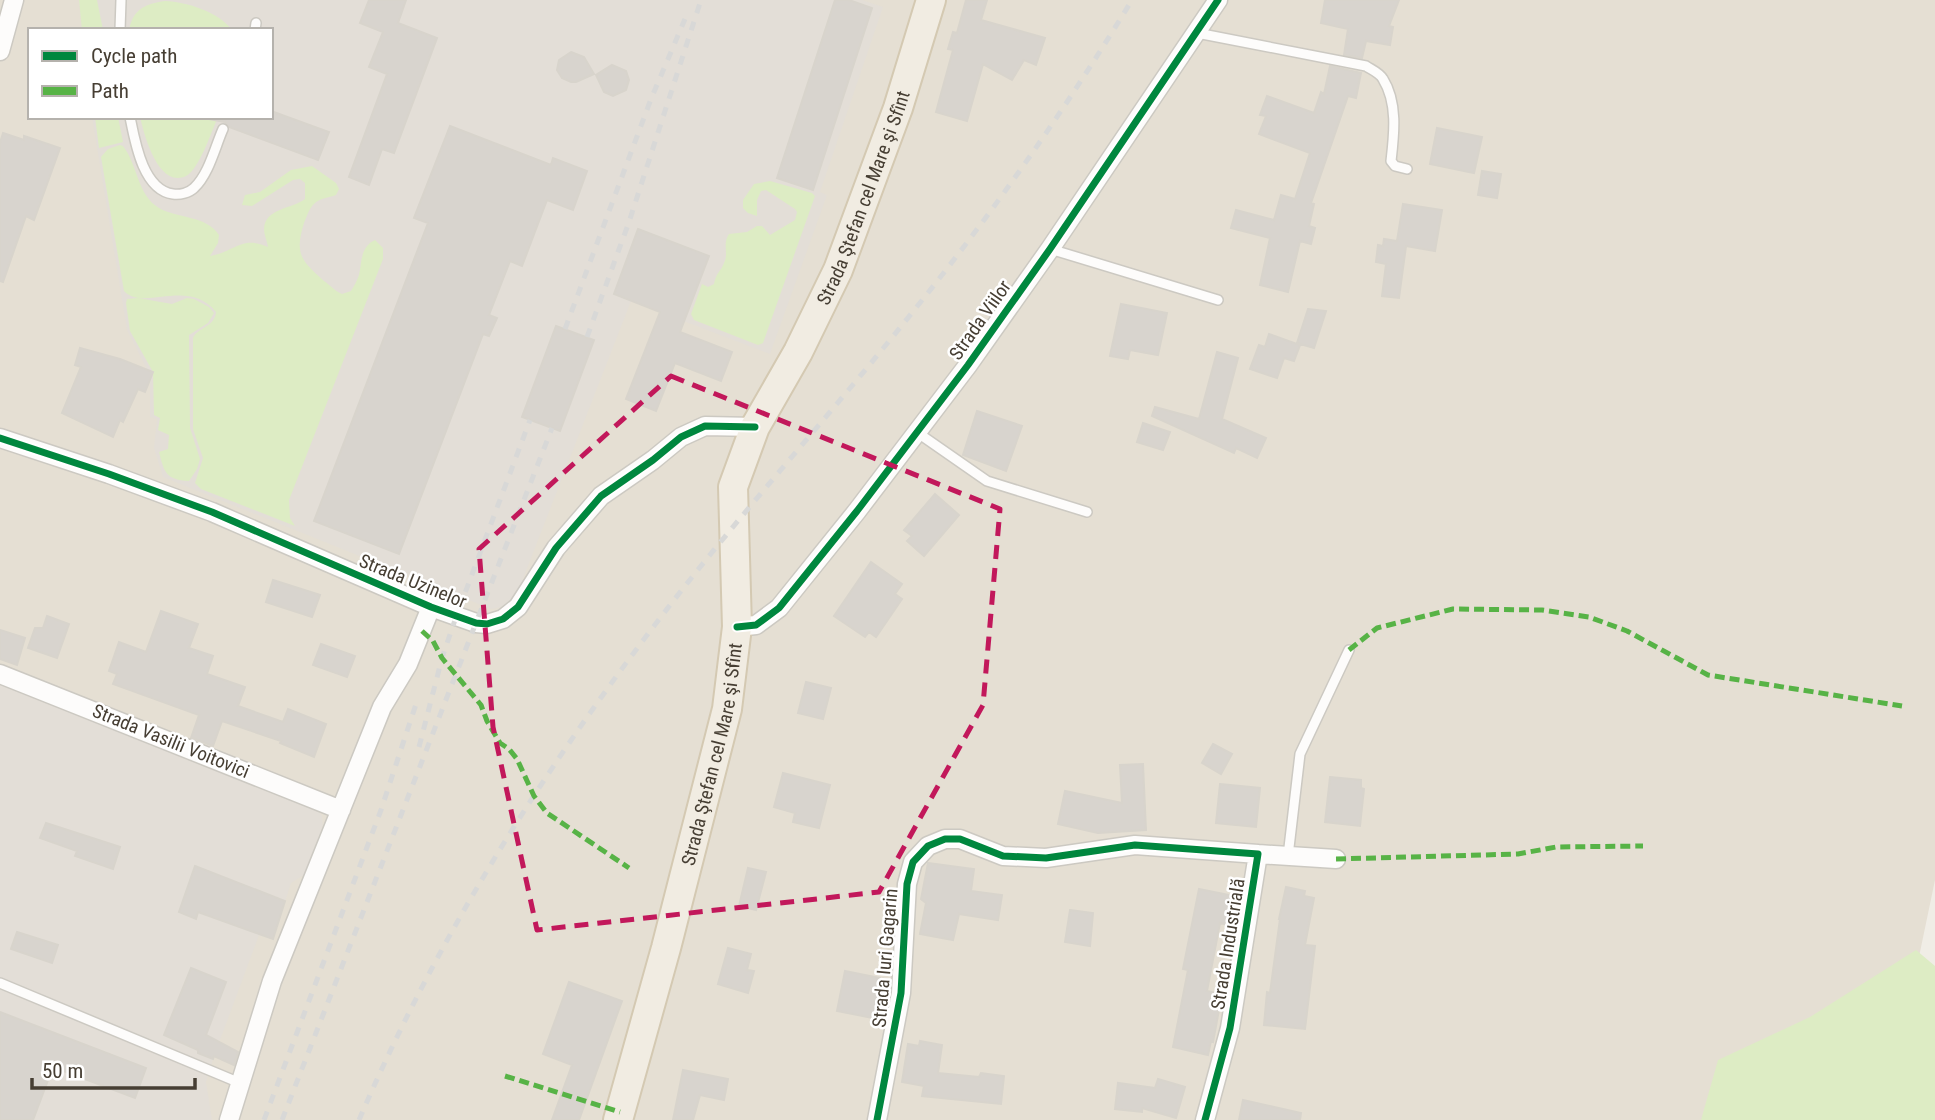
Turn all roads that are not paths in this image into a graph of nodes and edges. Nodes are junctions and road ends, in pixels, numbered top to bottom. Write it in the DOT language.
graph roads {
  1 [pos="14,0"];
  2 [pos="121,0"];
  3 [pos="931,0"];
  4 [pos="1218,0"];
  5 [pos="120,28"];
  6 [pos="1197,33"];
  7 [pos="0,51"];
  8 [pos="131,119"];
  9 [pos="223,129"];
  10 [pos="1407,169"];
  11 [pos="1050,249"];
  12 [pos="1218,300"];
  13 [pos="755,427"];
  14 [pos="918,433"];
  15 [pos="0,438"];
  16 [pos="1087,512"];
  17 [pos="431,607"];
  18 [pos="737,627"];
  19 [pos="1349,650"];
  20 [pos="0,674"];
  21 [pos="341,810"];
  22 [pos="928,846"];
  23 [pos="1258,854"];
  24 [pos="1288,856"];
  25 [pos="1336,859"];
  26 [pos="0,983"];
  27 [pos="240,1083"];
  28 [pos="229,1120"];
  29 [pos="618,1120"];
  30 [pos="877,1120"];
  31 [pos="1205,1120"];
  1 -- 7 [label="street"];
  2 -- 5 [label="lane"];
  3 -- 13 [label="main road, Strada Ştefan cel Mare şi Sfînt"];
  4 -- 6 [label="street, Strada Viilor"];
  6 -- 10 [label="lane"];
  6 -- 11 [label="street, Strada Viilor"];
  8 -- 9 [label="lane"];
  11 -- 12 [label="lane"];
  11 -- 14 [label="street, Strada Viilor"];
  13 -- 17 [label="street, Strada Uzinelor"];
  13 -- 18 [label="main road, Strada Ştefan cel Mare şi Sfînt"];
  14 -- 16 [label="lane"];
  14 -- 18 [label="street, Strada Viilor"];
  15 -- 17 [label="street, Strada Uzinelor"];
  17 -- 21 [label="street"];
  18 -- 29 [label="main road, Strada Ştefan cel Mare şi Sfînt"];
  19 -- 24 [label="lane"];
  20 -- 21 [label="street, Strada Vasilii Voitovici"];
  21 -- 27 [label="street"];
  22 -- 23 [label="street, Strada Industrială"];
  22 -- 30 [label="street, Strada Iuri Gagarin"];
  23 -- 24 [label="street"];
  23 -- 31 [label="street, Strada Industrială"];
  24 -- 25 [label="street"];
  26 -- 27 [label="lane"];
  27 -- 28 [label="street"];
}
